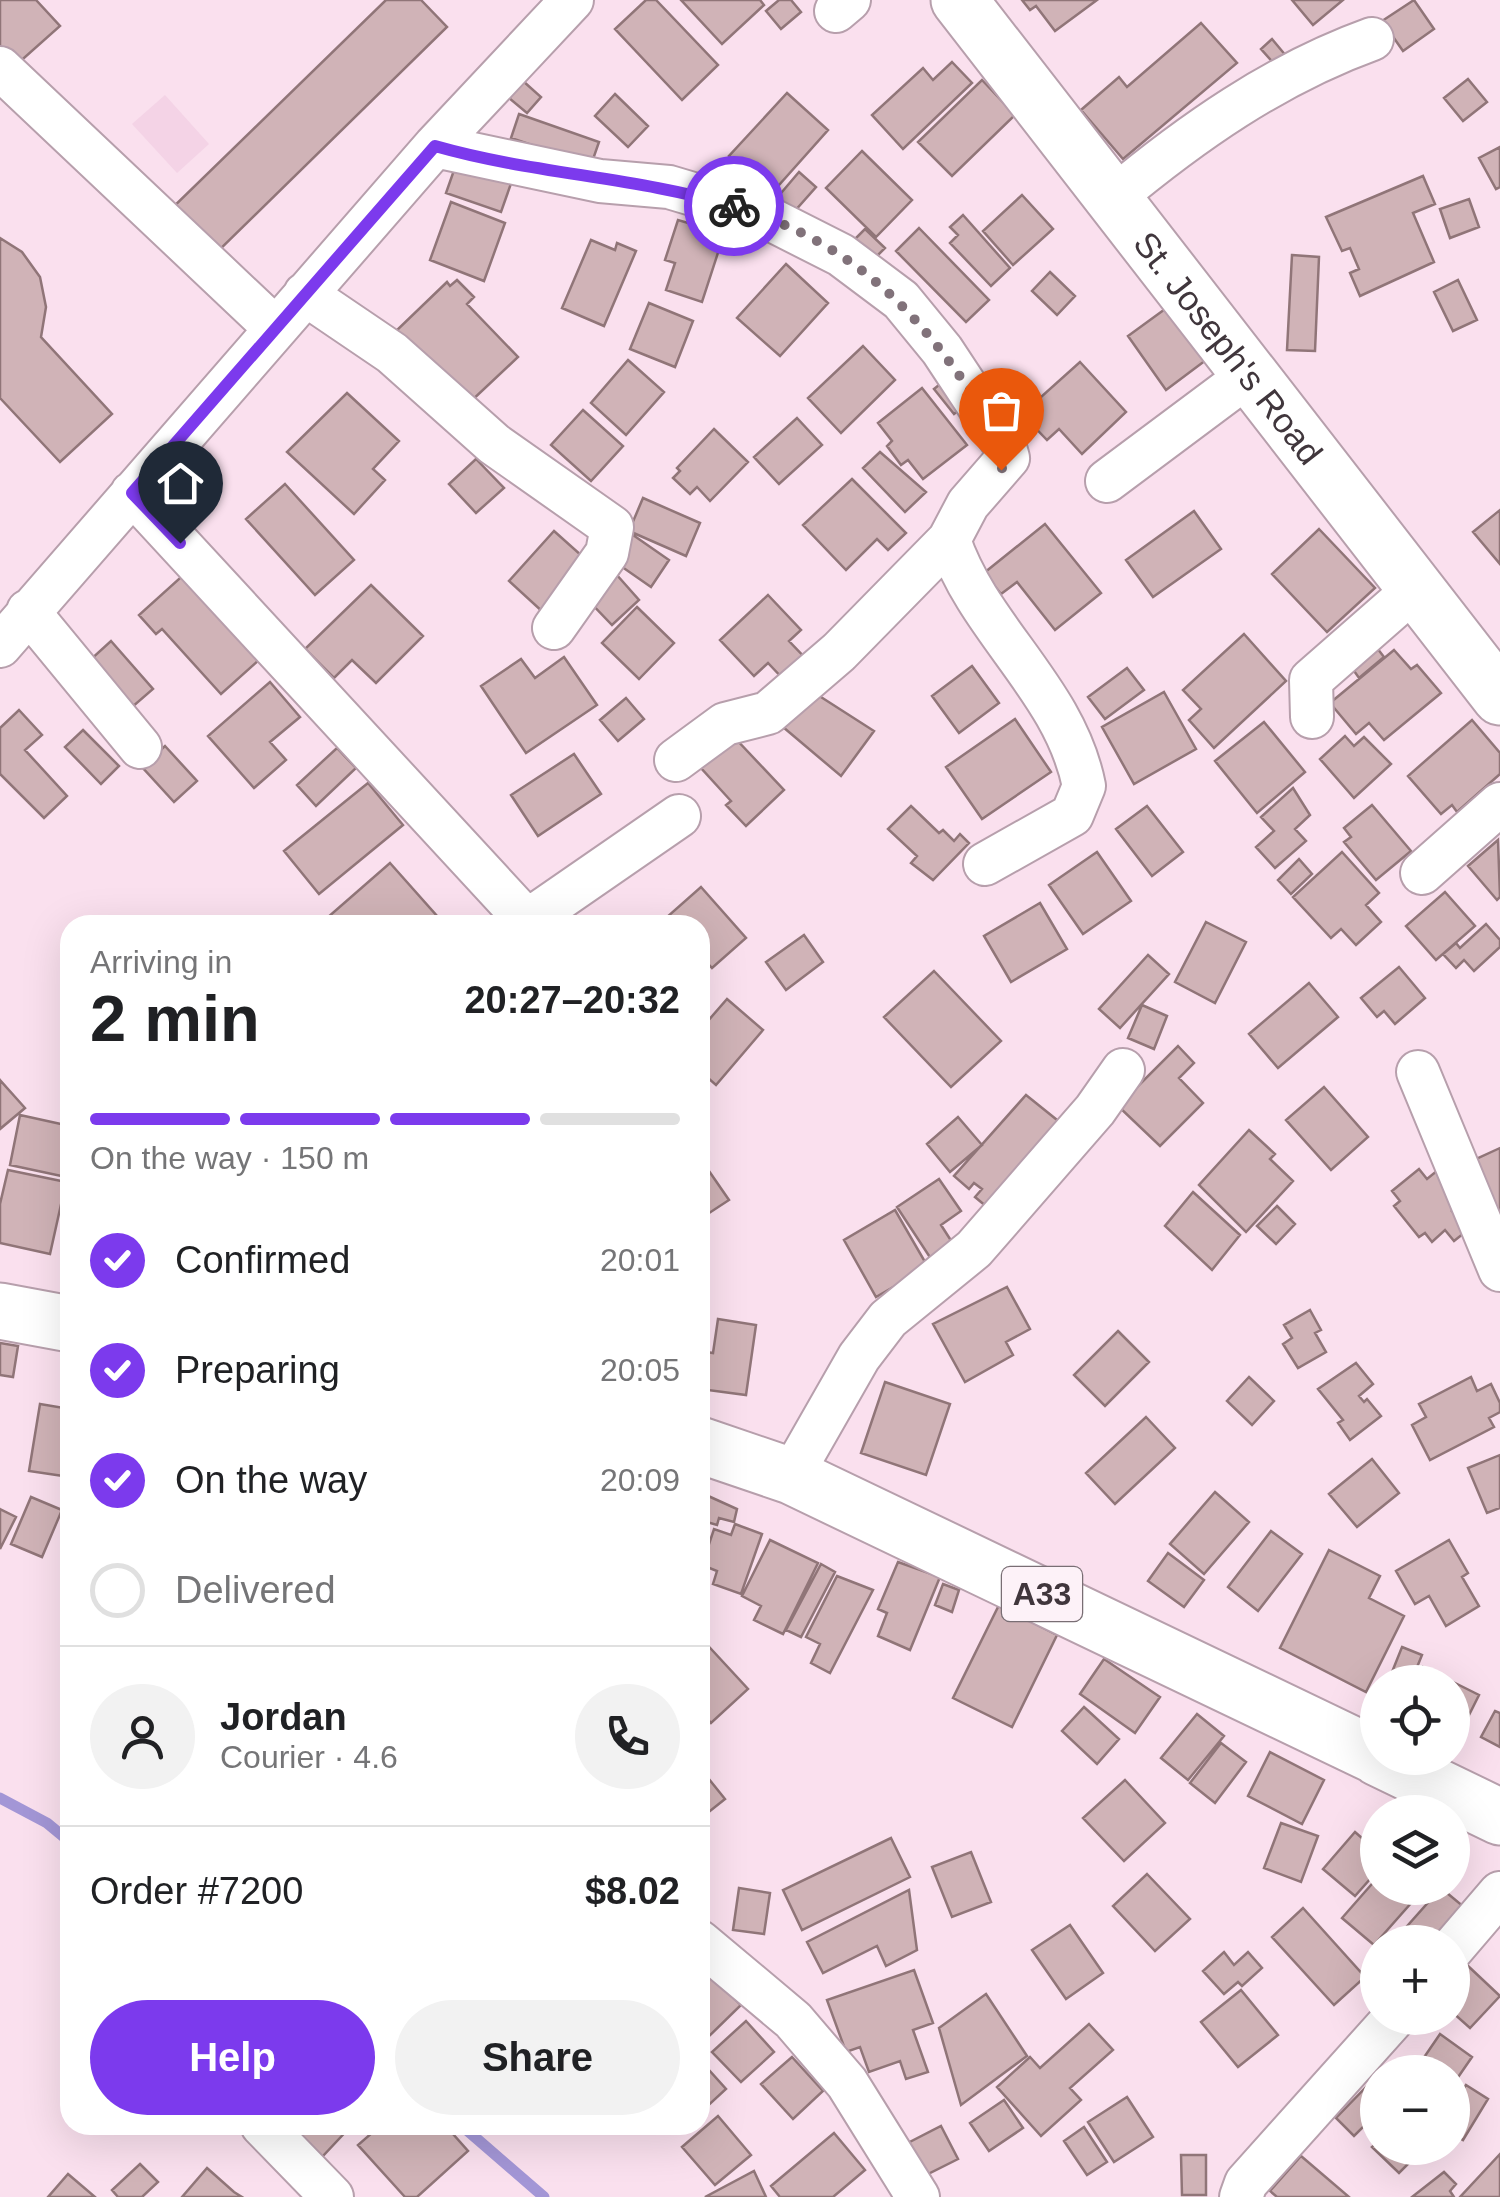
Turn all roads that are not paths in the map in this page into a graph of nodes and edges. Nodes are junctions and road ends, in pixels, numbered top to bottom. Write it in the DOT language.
graph roads {
  1 [pos="572,0"];
  2 [pos="959,0"];
  3 [pos="1372,39"];
  4 [pos="0,68"];
  5 [pos="435,146"];
  6 [pos="1112,199"];
  7 [pos="305,294"];
  8 [pos="275,328"];
  9 [pos="1250,375"];
  10 [pos="1108,482"];
  11 [pos="132,493"];
  12 [pos="949,540"];
  13 [pos="1416,588"];
  14 [pos="28,611"];
  15 [pos="554,628"];
  16 [pos="0,646"];
  17 [pos="1302,686"];
  18 [pos="1500,697"];
  19 [pos="140,747"];
  20 [pos="676,760"];
  21 [pos="1500,804"];
  22 [pos="679,816"];
  23 [pos="985,864"];
  24 [pos="1422,874"];
  25 [pos="522,915"];
  26 [pos="540,915"];
  27 [pos="1123,1070"];
  28 [pos="1418,1072"];
  29 [pos="1500,1270"];
  30 [pos="0,1311"];
  31 [pos="60,1322"];
  32 [pos="710,1449"];
  33 [pos="791,1476"];
  34 [pos="1360,1748"];
  35 [pos="1415,1775"];
  36 [pos="1500,1817"];
  37 [pos="1500,1893"];
  38 [pos="1470,1928"];
  39 [pos="710,1950"];
  40 [pos="1379,2035"];
  41 [pos="272,2135"];
  42 [pos="332,2197"];
  43 [pos="918,2197"];
  44 [pos="1241,2197"];
  1 -- 5 [label="street"];
  2 -- 6 [label="main road, St. Joseph's Road"];
  3 -- 6 [label="street"];
  4 -- 8 [label="street"];
  5 -- 7 [label="street"];
  5 -- 12 [label="street"];
  6 -- 9 [label="main road, St. Joseph's Road"];
  7 -- 8 [label="street"];
  7 -- 15 [label="street"];
  8 -- 11 [label="street"];
  9 -- 10 [label="street"];
  9 -- 13 [label="main road, St. Joseph's Road"];
  11 -- 14 [label="street"];
  11 -- 25 [label="street"];
  12 -- 20 [label="street"];
  12 -- 23 [label="street"];
  13 -- 17 [label="street"];
  13 -- 18 [label="main road, St. Joseph's Road"];
  14 -- 16 [label="street"];
  14 -- 19 [label="street"];
  21 -- 24 [label="street"];
  22 -- 26 [label="street"];
  27 -- 33 [label="street"];
  28 -- 29 [label="street"];
  30 -- 31 [label="main road"];
  32 -- 33 [label="main road, A33"];
  33 -- 34 [label="main road, A33"];
  35 -- 36 [label="main road, A33"];
  37 -- 38 [label="street"];
  39 -- 43 [label="street"];
  40 -- 44 [label="street"];
  41 -- 42 [label="street"];
}
